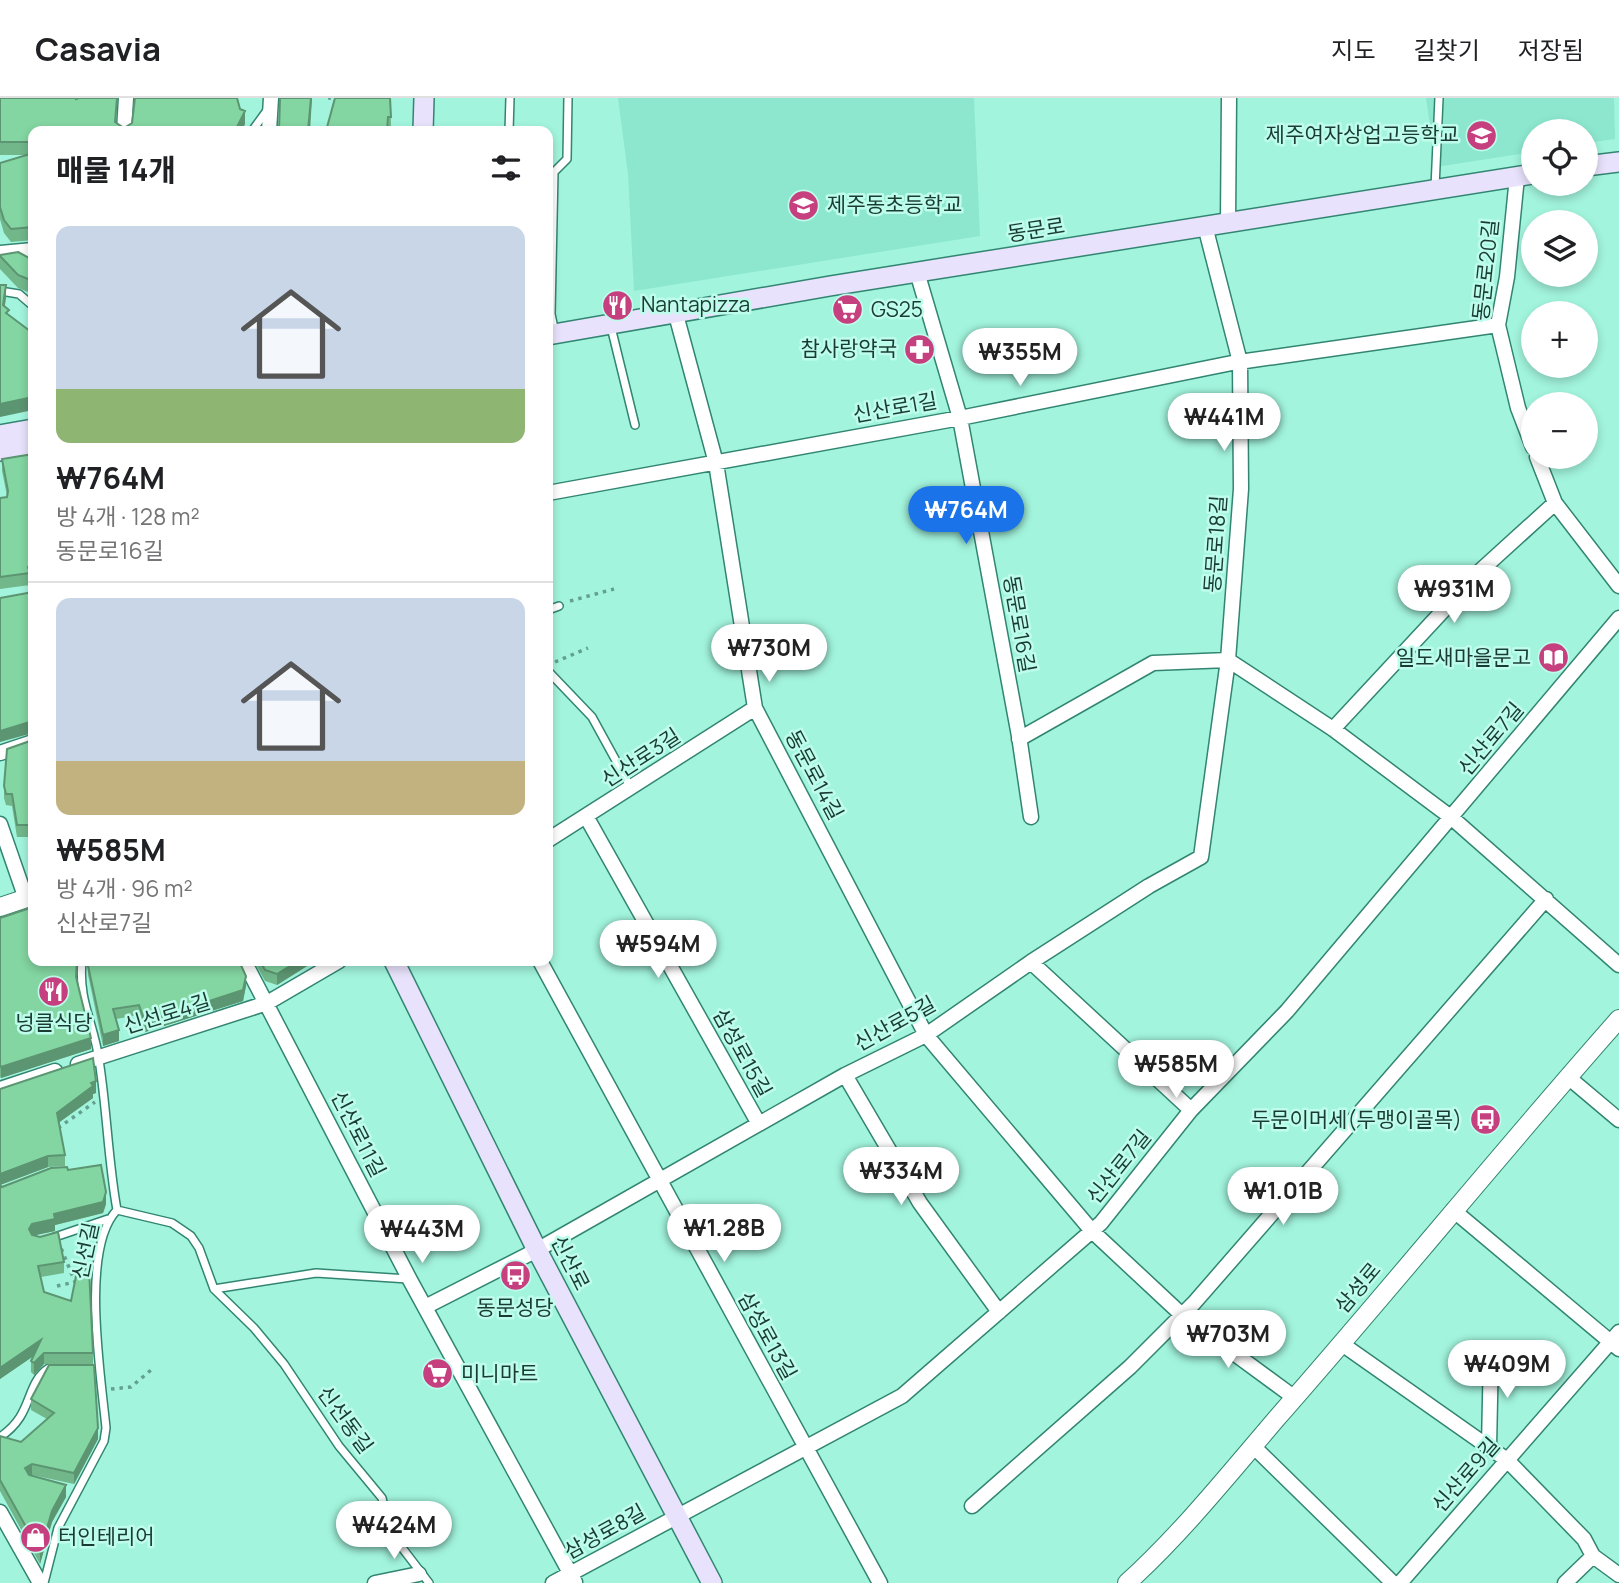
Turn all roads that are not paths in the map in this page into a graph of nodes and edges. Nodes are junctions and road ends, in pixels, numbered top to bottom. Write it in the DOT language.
graph roads {
  1 [pos="126,98"];
  2 [pos="424,98"];
  3 [pos="510,98"];
  4 [pos="568,98"];
  5 [pos="1229,98"];
  6 [pos="1439,98"];
  7 [pos="271,102"];
  8 [pos="124,126"];
  9 [pos="255,126"];
  10 [pos="269,126"];
  11 [pos="423,126"];
  12 [pos="509,126"];
  13 [pos="1619,162"];
  14 [pos="1598,165"];
  15 [pos="553,170"];
  16 [pos="1521,176"];
  17 [pos="1435,189"];
  18 [pos="1521,196"];
  19 [pos="1228,222"];
  20 [pos="1205,226"];
  21 [pos="0,253"];
  22 [pos="28,254"];
  23 [pos="917,272"];
  24 [pos="0,291"];
  25 [pos="28,302"];
  26 [pos="675,311"];
  27 [pos="610,323"];
  28 [pos="1498,325"];
  29 [pos="553,334"];
  30 [pos="1240,362"];
  31 [pos="1521,416"];
  32 [pos="960,418"];
  33 [pos="635,425"];
  34 [pos="28,430"];
  35 [pos="0,435"];
  36 [pos="28,446"];
  37 [pos="0,451"];
  38 [pos="716,463"];
  39 [pos="1542,469"];
  40 [pos="553,492"];
  41 [pos="1555,503"];
  42 [pos="1619,586"];
  43 [pos="559,606"];
  44 [pos="553,608"];
  45 [pos="1619,618"];
  46 [pos="1228,660"];
  47 [pos="553,676"];
  48 [pos="755,708"];
  49 [pos="1334,729"];
  50 [pos="1019,739"];
  51 [pos="28,744"];
  52 [pos="0,753"];
  53 [pos="632,788"];
  54 [pos="1031,817"];
  55 [pos="587,818"];
  56 [pos="1452,818"];
  57 [pos="0,824"];
  58 [pos="553,837"];
  59 [pos="28,893"];
  60 [pos="28,899"];
  61 [pos="1546,899"];
  62 [pos="0,907"];
  63 [pos="1031,962"];
  64 [pos="1619,965"];
  65 [pos="81,966"];
  66 [pos="247,966"];
  67 [pos="330,966"];
  68 [pos="396,966"];
  69 [pos="543,966"];
  70 [pos="267,1003"];
  71 [pos="1619,1018"];
  72 [pos="926,1035"];
  73 [pos="99,1057"];
  74 [pos="845,1075"];
  75 [pos="1568,1077"];
  76 [pos="0,1089"];
  77 [pos="1191,1110"];
  78 [pos="1619,1120"];
  79 [pos="758,1124"];
  80 [pos="109,1170"];
  81 [pos="98,1172"];
  82 [pos="658,1181"];
  83 [pos="117,1210"];
  84 [pos="1453,1210"];
  85 [pos="108,1219"];
  86 [pos="1092,1231"];
  87 [pos="41,1242"];
  88 [pos="537,1250"];
  89 [pos="410,1280"];
  90 [pos="215,1289"];
  91 [pos="425,1307"];
  92 [pos="999,1311"];
  93 [pos="1182,1315"];
  94 [pos="1616,1341"];
  95 [pos="1342,1344"];
  96 [pos="1491,1352"];
  97 [pos="100,1370"];
  98 [pos="89,1371"];
  99 [pos="63,1372"];
  100 [pos="1295,1398"];
  101 [pos="0,1437"];
  102 [pos="1253,1446"];
  103 [pos="1489,1447"];
  104 [pos="806,1448"];
  105 [pos="1507,1460"];
  106 [pos="63,1489"];
  107 [pos="76,1493"];
  108 [pos="972,1506"];
  109 [pos="1,1516"];
  110 [pos="677,1516"];
  111 [pos="1593,1556"];
  112 [pos="1619,1575"];
  113 [pos="424,1579"];
  114 [pos="573,1579"];
  115 [pos="42,1583"];
  116 [pos="375,1583"];
  117 [pos="553,1583"];
  118 [pos="712,1583"];
  119 [pos="880,1583"];
  120 [pos="1127,1583"];
  121 [pos="1393,1583"];
  122 [pos="1400,1583"];
  123 [pos="1565,1583"];
  1 -- 8 [label="street"];
  2 -- 11 [label="main road"];
  3 -- 12 [label="lane"];
  4 -- 15 [label="lane"];
  5 -- 19 [label="street"];
  6 -- 17 [label="lane"];
  7 -- 9 [label="lane"];
  7 -- 10 [label="street"];
  13 -- 14 [label="main road"];
  16 -- 17 [label="main road, 동문로"];
  17 -- 19 [label="main road, 동문로"];
  18 -- 28 [label="street, 동문로20길"];
  19 -- 20 [label="main road, 동문로"];
  20 -- 23 [label="main road, 동문로"];
  20 -- 30 [label="street, 동문로18길"];
  21 -- 22 [label="street"];
  23 -- 26 [label="main road, 동문로"];
  23 -- 32 [label="street, 동문로16길"];
  24 -- 25 [label="lane"];
  26 -- 27 [label="main road, 동문로"];
  26 -- 38 [label="street, 동문로14길"];
  27 -- 29 [label="main road, 동문로"];
  27 -- 33 [label="lane"];
  28 -- 30 [label="street, 신산로1길"];
  28 -- 31 [label="street, 동문로20길"];
  30 -- 32 [label="street, 신산로1길"];
  30 -- 46 [label="street, 동문로18길"];
  32 -- 38 [label="street, 신산로1길"];
  32 -- 50 [label="street, 동문로16길"];
  34 -- 35 [label="main road"];
  36 -- 37 [label="main road"];
  38 -- 40 [label="street, 신산로1길"];
  38 -- 48 [label="street, 동문로14길"];
  39 -- 41 [label="street"];
  41 -- 42 [label="street"];
  41 -- 49 [label="street"];
  43 -- 44 [label="lane"];
  45 -- 56 [label="street, 신산로7길"];
  46 -- 49 [label="street"];
  46 -- 50 [label="street"];
  46 -- 63 [label="street, 신산로5길"];
  47 -- 53 [label="lane"];
  48 -- 53 [label="street, 신산로3길"];
  48 -- 72 [label="street, 동문로14길"];
  49 -- 56 [label="street"];
  50 -- 54 [label="street, 동문로16길"];
  51 -- 52 [label="street"];
  53 -- 55 [label="street, 신산로3길"];
  55 -- 58 [label="street, 신산로3길"];
  55 -- 79 [label="street, 삼성로15길"];
  56 -- 61 [label="street"];
  56 -- 77 [label="street, 신산로7길"];
  57 -- 59 [label="street"];
  60 -- 62 [label="street"];
  61 -- 64 [label="street"];
  61 -- 93 [label="street"];
  63 -- 72 [label="street, 신산로5길"];
  63 -- 77 [label="street"];
  65 -- 73 [label="lane, 신선길"];
  66 -- 70 [label="street, 신산로11길"];
  67 -- 70 [label="street, 신선로4길"];
  68 -- 88 [label="main road, 신산로"];
  69 -- 82 [label="street, 삼성로13길"];
  70 -- 73 [label="street, 신선로4길"];
  70 -- 89 [label="street, 신산로11길"];
  71 -- 75 [label="street, 삼성로"];
  72 -- 74 [label="street, 신산로5길"];
  72 -- 86 [label="street, 동문로14길"];
  73 -- 76 [label="street, 신선로4길"];
  73 -- 80 [label="lane, 신선길"];
  74 -- 79 [label="street, 신산로5길"];
  74 -- 92 [label="street"];
  75 -- 78 [label="street"];
  75 -- 84 [label="street, 삼성로"];
  77 -- 86 [label="street, 신산로7길"];
  79 -- 82 [label="street, 신산로5길"];
  80 -- 81 [label="lane"];
  80 -- 83 [label="lane, 신선길"];
  82 -- 88 [label="street, 신산로5길"];
  82 -- 104 [label="street, 삼성로13길"];
  83 -- 85 [label="lane, 신선길"];
  83 -- 90 [label="lane, 신선동길"];
  84 -- 94 [label="street"];
  84 -- 95 [label="street, 삼성로"];
  85 -- 87 [label="lane"];
  85 -- 97 [label="lane, 신선길"];
  86 -- 92 [label="street, 신산로7길"];
  86 -- 93 [label="street, 동문로14길"];
  88 -- 91 [label="street, 신산로5길"];
  88 -- 110 [label="main road, 신산로"];
  89 -- 90 [label="lane"];
  89 -- 91 [label="street, 신산로11길"];
  90 -- 113 [label="lane, 신선동길"];
  91 -- 114 [label="street, 신산로11길"];
  92 -- 104 [label="street, 신산로7길"];
  93 -- 100 [label="street, 동문로14길"];
  93 -- 108 [label="street"];
  94 -- 105 [label="street, 신산로9길"];
  95 -- 100 [label="street, 삼성로"];
  95 -- 103 [label="street"];
  96 -- 103 [label="street"];
  97 -- 98 [label="lane"];
  97 -- 107 [label="lane, 신선길"];
  99 -- 101 [label="lane"];
  100 -- 102 [label="street, 삼성로"];
  102 -- 120 [label="street, 삼성로"];
  102 -- 121 [label="street"];
  103 -- 105 [label="street"];
  104 -- 110 [label="street, 신산로7길"];
  104 -- 119 [label="street, 삼성로13길"];
  105 -- 111 [label="street"];
  105 -- 122 [label="street, 신산로9길"];
  106 -- 107 [label="lane"];
  107 -- 115 [label="lane, 신선길"];
  109 -- 115 [label="street"];
  110 -- 114 [label="street, 삼성로8길"];
  110 -- 118 [label="main road, 신산로"];
  111 -- 112 [label="street"];
  111 -- 123 [label="street"];
  113 -- 116 [label="street"];
  114 -- 117 [label="street, 삼성로8길"];
}
